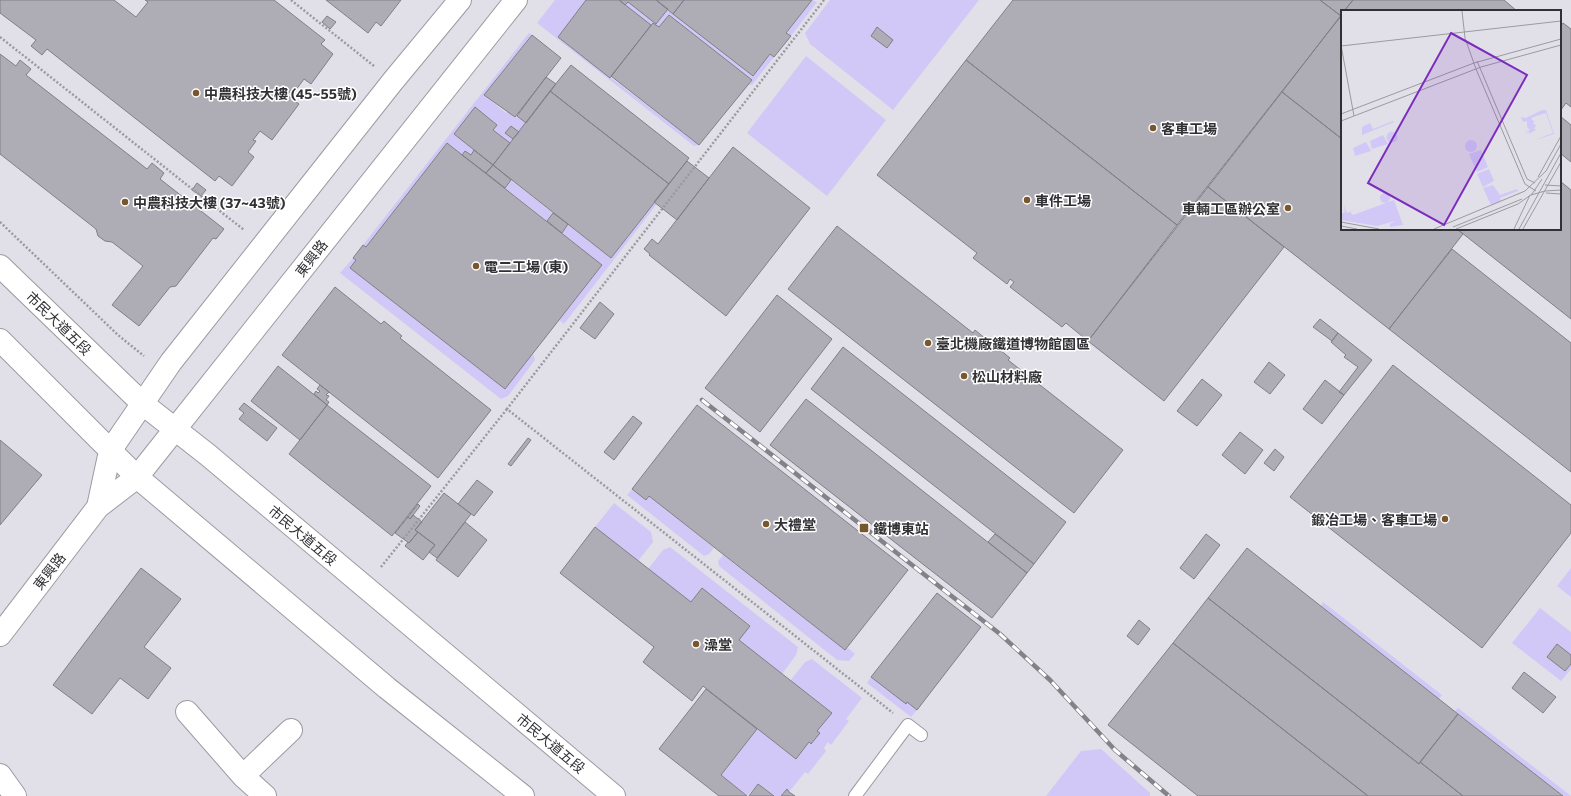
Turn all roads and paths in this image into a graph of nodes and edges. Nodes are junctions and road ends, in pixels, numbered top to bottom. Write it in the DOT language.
graph roads {
  1 [pos="291,0"];
  2 [pos="460,0"];
  3 [pos="516,0"];
  4 [pos="824,0"];
  5 [pos="0,37"];
  6 [pos="393,81"];
  7 [pos="0,222"];
  8 [pos="263,245"];
  9 [pos="0,266"];
  10 [pos="0,340"];
  11 [pos="144,356"];
  12 [pos="143,404"];
  13 [pos="507,409"];
  14 [pos="176,429"];
  15 [pos="110,451"];
  16 [pos="137,477"];
  17 [pos="98,507"];
  18 [pos="381,568"];
  19 [pos="0,635"];
  20 [pos="187,712"];
  21 [pos="908,725"];
  22 [pos="291,730"];
  23 [pos="921,735"];
  24 [pos="0,775"];
  25 [pos="243,776"];
  26 [pos="15,796"];
  27 [pos="265,796"];
  28 [pos="523,796"];
  29 [pos="614,796"];
  30 [pos="855,796"];
  1 -- 6 [label="path"];
  2 -- 6 [label="street, 東興路"];
  3 -- 14 [label="street, 東興路"];
  4 -- 13 [label="path"];
  5 -- 8 [label="path"];
  6 -- 8 [label="street, 東興路"];
  7 -- 11 [label="path"];
  8 -- 12 [label="street, 東興路"];
  9 -- 12 [label="street, 市民大道五段"];
  10 -- 15 [label="street"];
  12 -- 14 [label="street, 市民大道五段"];
  12 -- 15 [label="street, 東興路"];
  13 -- 18 [label="path"];
  13 -- 21 [label="path"];
  14 -- 16 [label="street, 東興路"];
  14 -- 29 [label="street, 市民大道五段"];
  15 -- 16 [label="street"];
  15 -- 17 [label="street, 東興路"];
  16 -- 17 [label="street, 東興路"];
  16 -- 28 [label="street"];
  17 -- 19 [label="street, 東興路"];
  20 -- 25 [label="street"];
  21 -- 23 [label="lane"];
  21 -- 30 [label="lane"];
  22 -- 25 [label="street"];
  24 -- 26 [label="street"];
  25 -- 27 [label="street"];
}
